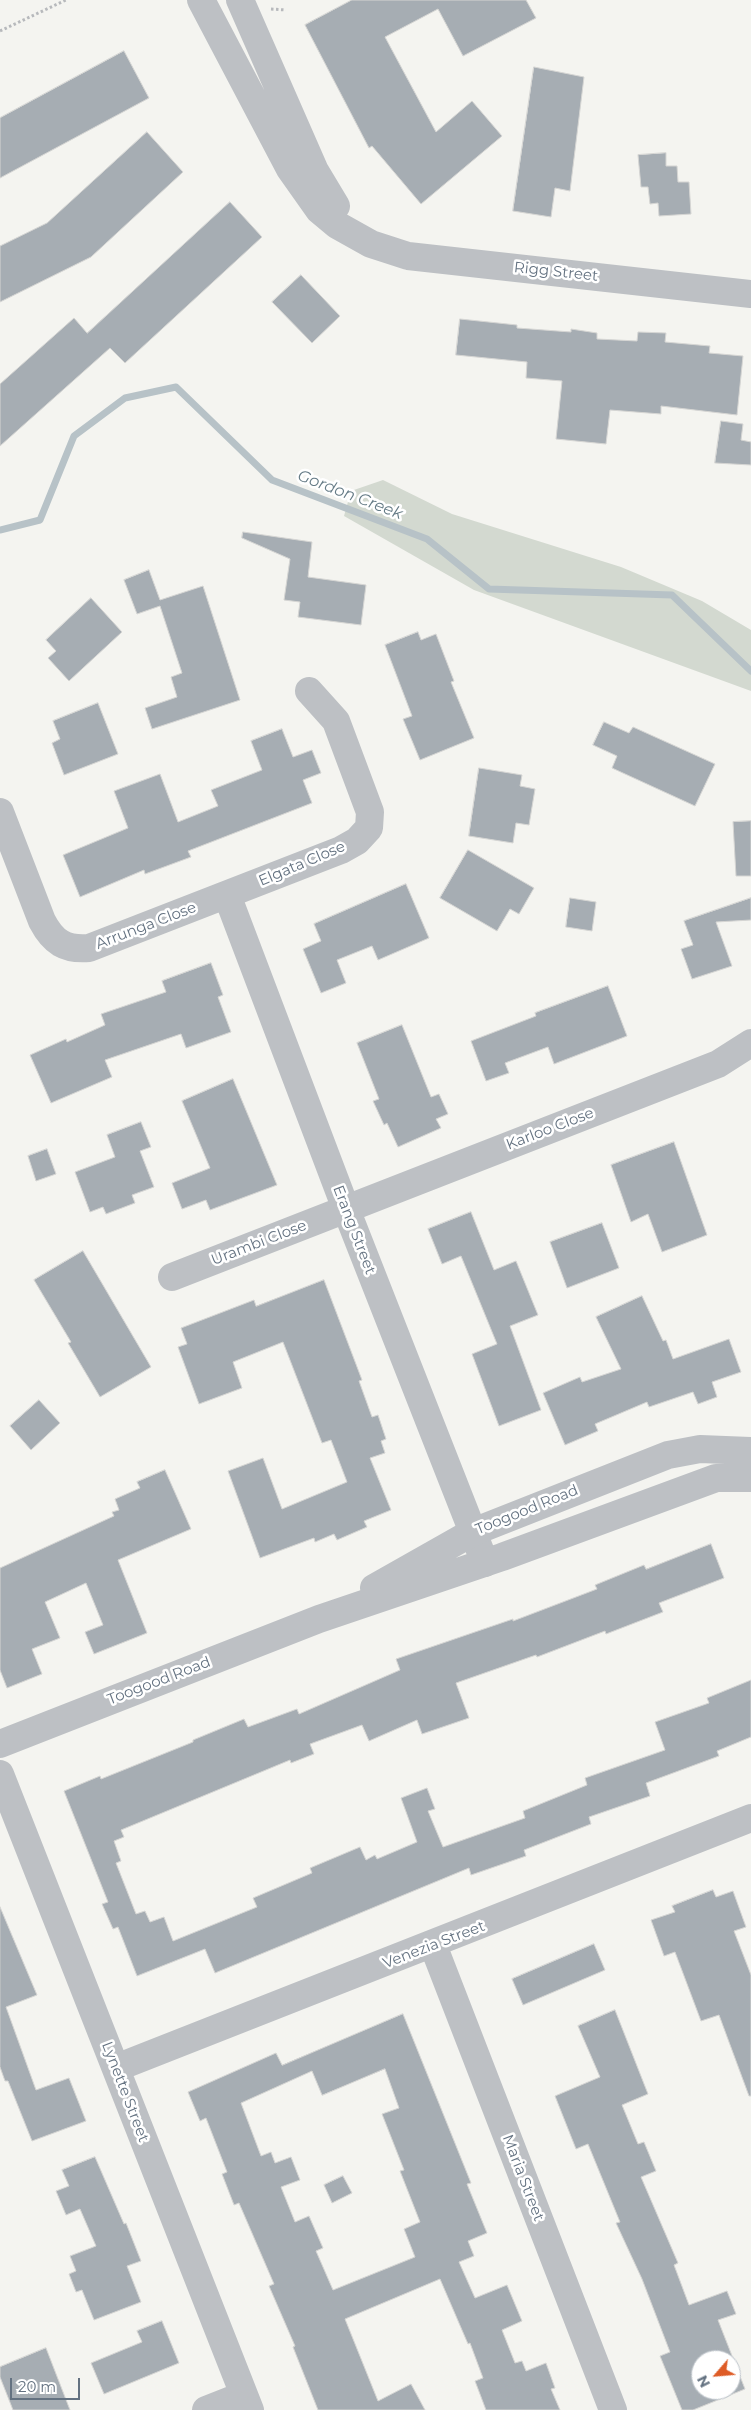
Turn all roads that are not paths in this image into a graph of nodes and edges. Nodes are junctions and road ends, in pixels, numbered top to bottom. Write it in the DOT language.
graph roads {
  1 [pos="201,0"];
  2 [pos="240,0"];
  3 [pos="288,140"];
  4 [pos="751,294"];
  5 [pos="309,691"];
  6 [pos="0,812"];
  7 [pos="227,895"];
  8 [pos="751,1042"];
  9 [pos="346,1209"];
  10 [pos="172,1276"];
  11 [pos="751,1451"];
  12 [pos="751,1478"];
  13 [pos="473,1532"];
  14 [pos="485,1563"];
  15 [pos="319,1619"];
  16 [pos="0,1744"];
  17 [pos="0,1774"];
  18 [pos="751,1818"];
  19 [pos="432,1945"];
  20 [pos="116,2068"];
  21 [pos="247,2402"];
  22 [pos="206,2410"];
  23 [pos="613,2410"];
  1 -- 3 [label="street, Rigg Street"];
  2 -- 3 [label="street, Rigg Street"];
  3 -- 4 [label="street, Rigg Street"];
  5 -- 7 [label="street, Elgata Close"];
  6 -- 7 [label="street, Arrunga Close"];
  7 -- 9 [label="street, Erang Street"];
  8 -- 9 [label="street, Karloo Close"];
  9 -- 10 [label="street, Urambi Close"];
  9 -- 13 [label="street, Erang Street"];
  11 -- 13 [label="street, Toogood Road"];
  12 -- 14 [label="street, Toogood Road"];
  13 -- 14 [label="street, Erang Street"];
  13 -- 15 [label="street, Toogood Road"];
  14 -- 15 [label="street, Toogood Road"];
  15 -- 16 [label="street, Toogood Road"];
  17 -- 20 [label="street, Lynette Street"];
  18 -- 19 [label="street, Venezia Street"];
  19 -- 20 [label="street, Venezia Street"];
  19 -- 23 [label="street, Maria Street"];
  20 -- 21 [label="street, Lynette Street"];
  21 -- 22 [label="street"];
}
